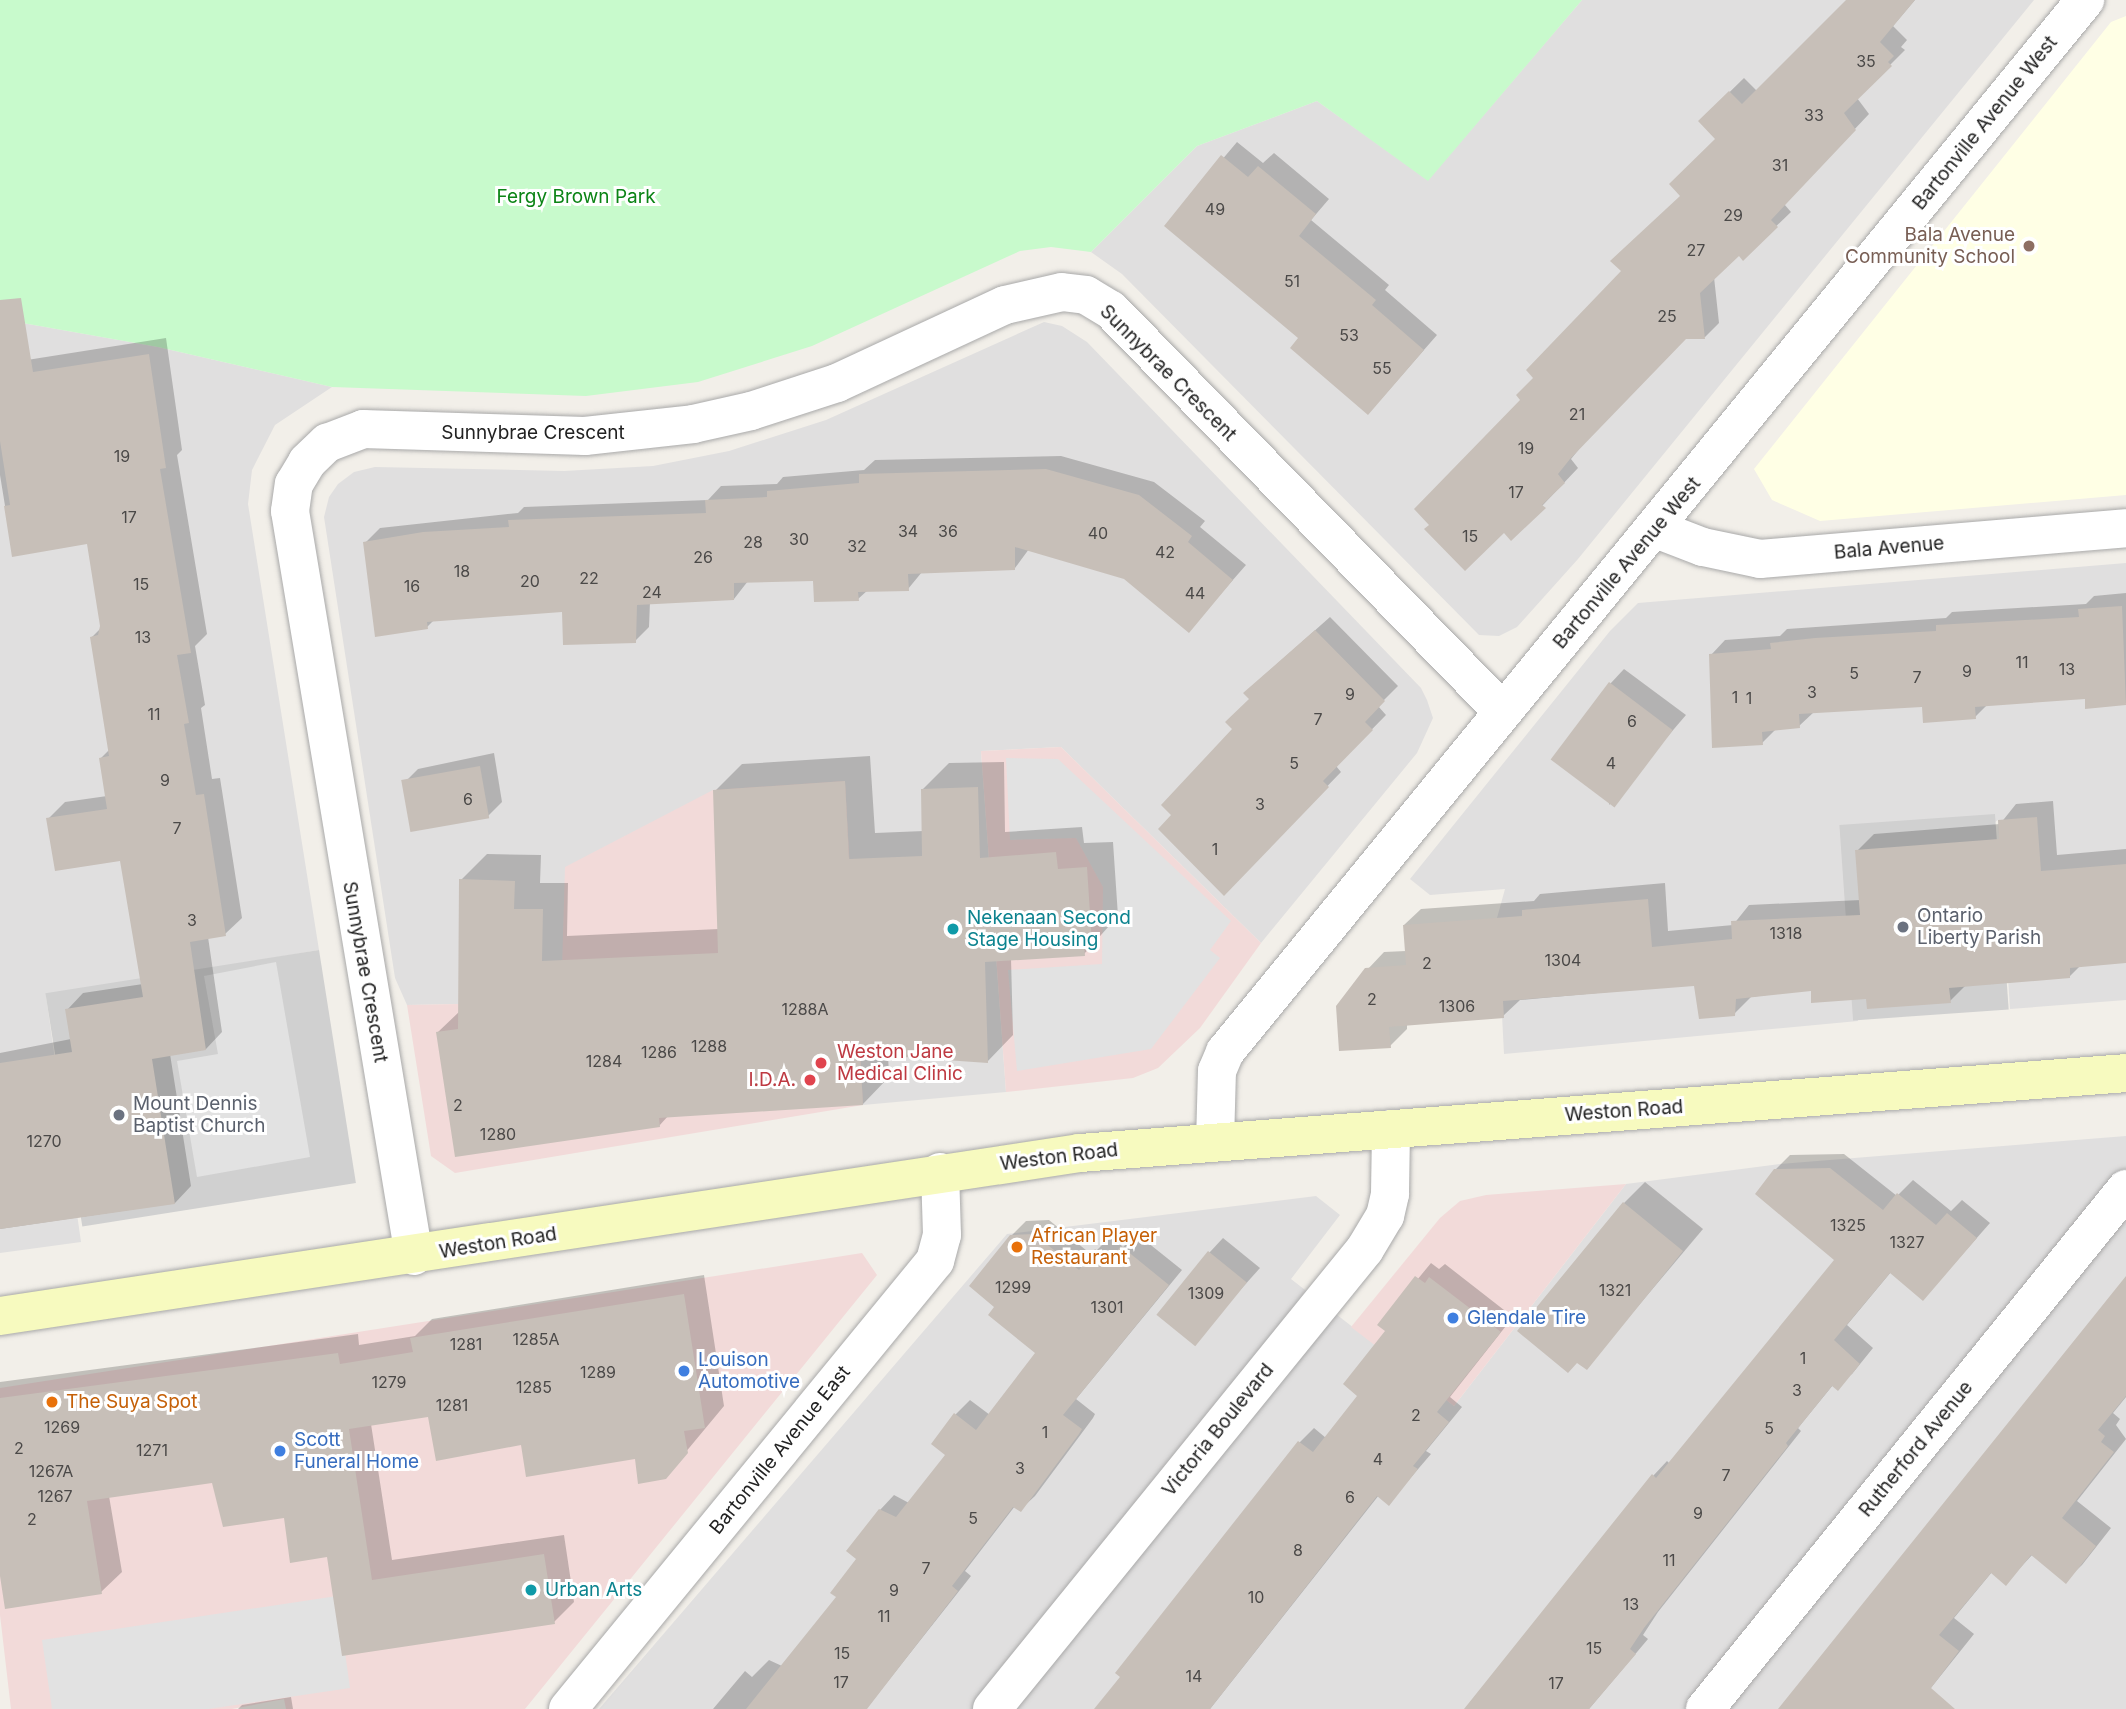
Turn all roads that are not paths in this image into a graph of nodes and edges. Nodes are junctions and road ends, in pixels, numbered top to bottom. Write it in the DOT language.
graph roads {
  1 [pos="2085,0"];
  2 [pos="2126,528"];
  3 [pos="1656,529"];
  4 [pos="1503,712"];
  5 [pos="2126,1073"];
  6 [pos="1391,1129"];
  7 [pos="1215,1142"];
  8 [pos="940,1172"];
  9 [pos="2126,1189"];
  10 [pos="414,1256"];
  11 [pos="0,1316"];
  12 [pos="568,1709"];
  13 [pos="992,1709"];
  14 [pos="1705,1709"];
  1 -- 3 [label="street, Bartonville Avenue West"];
  2 -- 3 [label="street, Bala Avenue"];
  3 -- 4 [label="street, Bartonville Avenue West"];
  4 -- 7 [label="street, Bartonville Avenue West"];
  4 -- 10 [label="street, Sunnybrae Crescent"];
  5 -- 6 [label="main road, Weston Road"];
  6 -- 7 [label="main road, Weston Road"];
  6 -- 13 [label="street, Victoria Boulevard"];
  7 -- 8 [label="main road, Weston Road"];
  8 -- 10 [label="main road, Weston Road"];
  8 -- 12 [label="street, Bartonville Avenue East"];
  9 -- 14 [label="street, Rutherford Avenue"];
  10 -- 11 [label="main road, Weston Road"];
}
